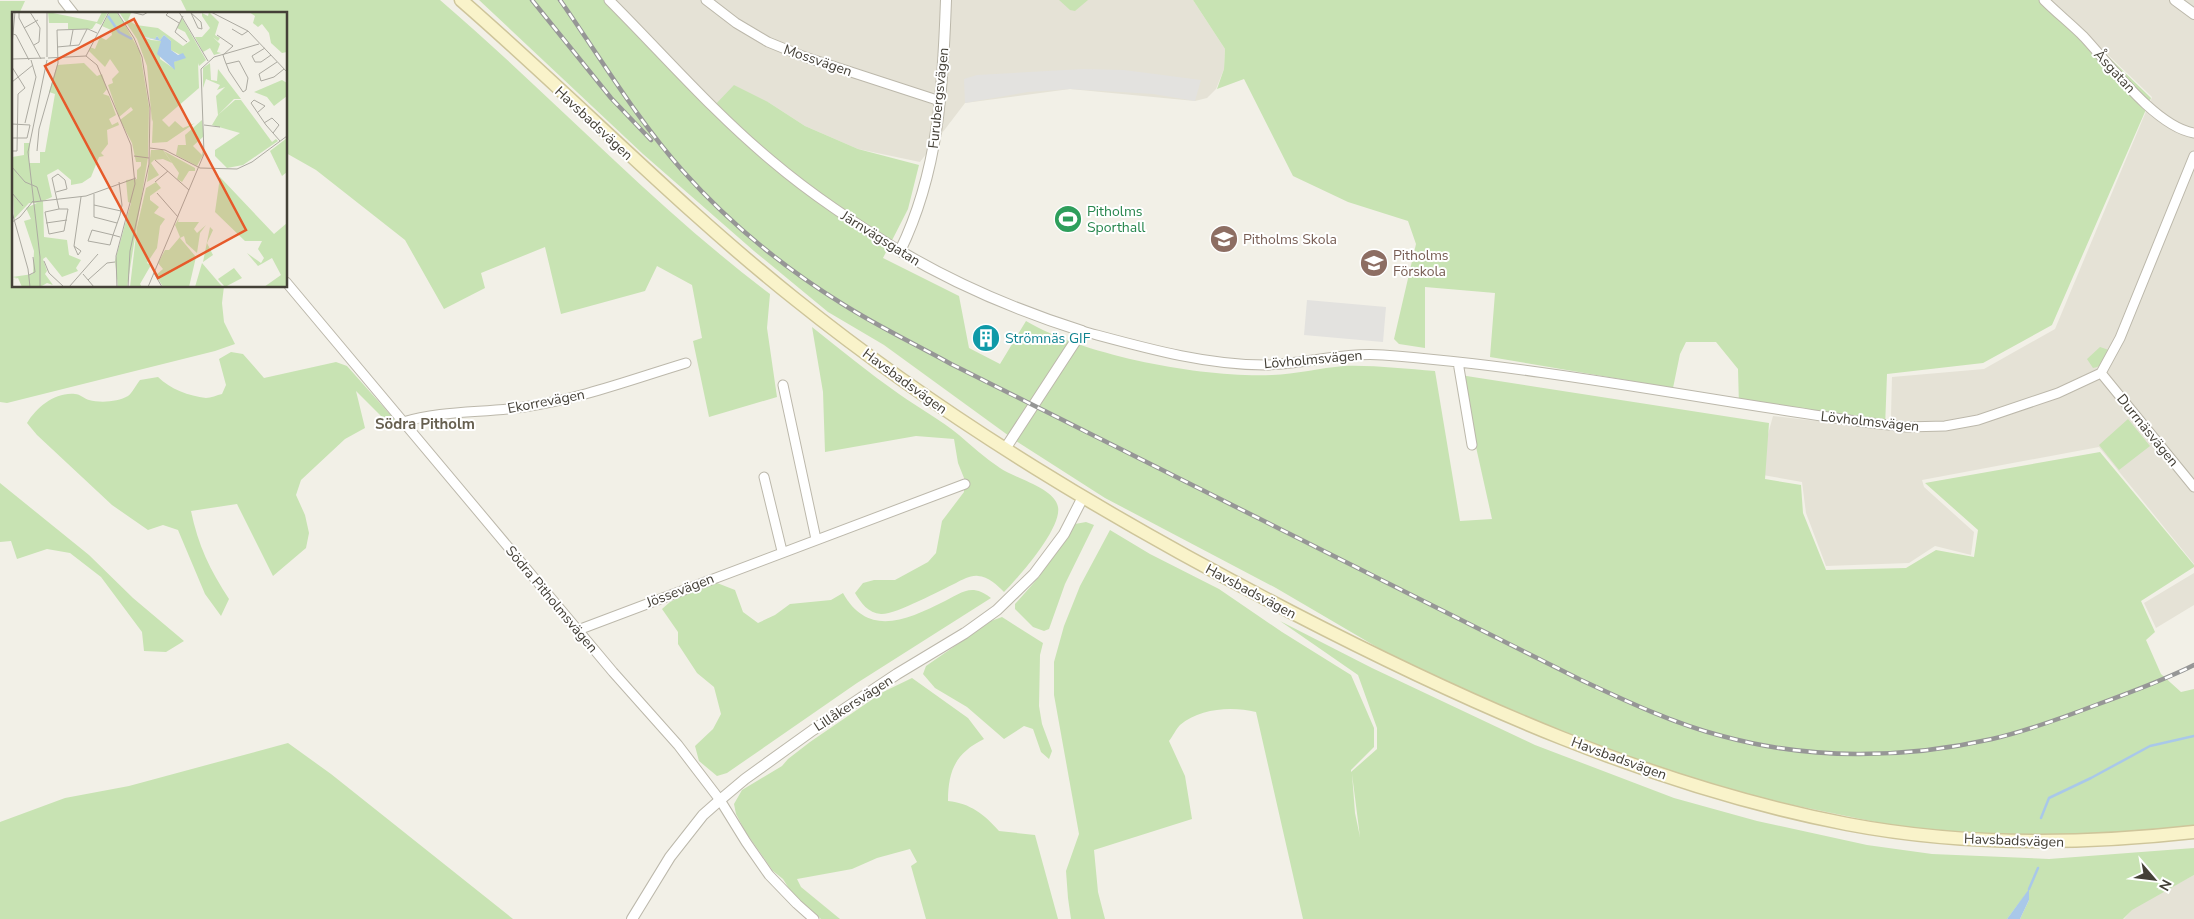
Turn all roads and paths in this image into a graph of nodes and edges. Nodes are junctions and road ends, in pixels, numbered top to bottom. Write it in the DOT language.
graph roads {
  1 [pos="62,0"];
  2 [pos="462,0"];
  3 [pos="609,0"];
  4 [pos="706,0"];
  5 [pos="946,0"];
  6 [pos="2044,0"];
  7 [pos="2175,0"];
  8 [pos="72,12"];
  9 [pos="2194,14"];
  10 [pos="940,101"];
  11 [pos="2194,132"];
  12 [pos="2194,156"];
  13 [pos="900,251"];
  14 [pos="288,284"];
  15 [pos="1082,331"];
  16 [pos="1458,362"];
  17 [pos="686,363"];
  18 [pos="2101,373"];
  19 [pos="782,385"];
  20 [pos="403,422"];
  21 [pos="1472,445"];
  22 [pos="1005,450"];
  23 [pos="764,477"];
  24 [pos="965,484"];
  25 [pos="2194,487"];
  26 [pos="1083,497"];
  27 [pos="816,539"];
  28 [pos="782,551"];
  29 [pos="578,630"];
  30 [pos="720,800"];
  31 [pos="2194,832"];
  32 [pos="632,919"];
  33 [pos="814,919"];
  1 -- 8 [label="street"];
  2 -- 22 [label="main road, Havsbadsvägen"];
  3 -- 13 [label="street, Järnvägsgatan"];
  4 -- 10 [label="street, Mossvägen"];
  5 -- 10 [label="street, Furubergsvägen"];
  6 -- 11 [label="street, Åsgatan"];
  7 -- 9 [label="street"];
  10 -- 13 [label="street, Furubergsvägen"];
  12 -- 18 [label="street"];
  13 -- 15 [label="street, Järnvägsgatan"];
  14 -- 20 [label="street, Södra Pitholmsvägen"];
  15 -- 16 [label="street, Lövholmsvägen"];
  15 -- 22 [label="street"];
  16 -- 18 [label="street, Lövholmsvägen"];
  16 -- 21 [label="street"];
  17 -- 20 [label="street, Ekorrevägen"];
  18 -- 25 [label="street, Durrnäsvägen"];
  19 -- 27 [label="street"];
  20 -- 29 [label="street, Södra Pitholmsvägen"];
  22 -- 26 [label="main road, Havsbadsvägen"];
  23 -- 28 [label="street"];
  24 -- 27 [label="street, Jössevägen"];
  26 -- 30 [label="street, Lillåkersvägen"];
  26 -- 31 [label="main road, Havsbadsvägen"];
  27 -- 28 [label="street, Jössevägen"];
  28 -- 29 [label="street, Jössevägen"];
  29 -- 30 [label="street, Södra Pitholmsvägen"];
  30 -- 32 [label="street, Lillåkersvägen"];
  30 -- 33 [label="street, Södra Pitholmsvägen"];
}
